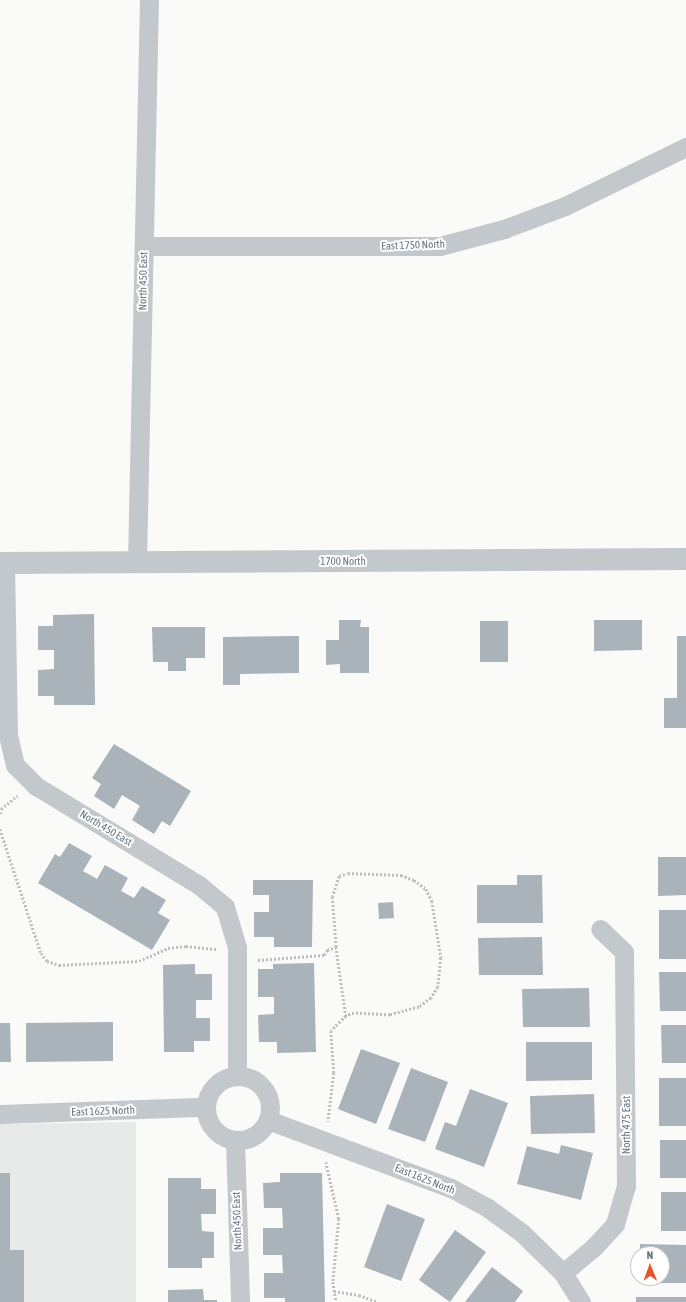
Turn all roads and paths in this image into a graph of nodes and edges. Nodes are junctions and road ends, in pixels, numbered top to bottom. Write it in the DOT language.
graph roads {
  1 [pos="150,0"];
  2 [pos="686,147"];
  3 [pos="144,246"];
  4 [pos="686,559"];
  5 [pos="138,562"];
  6 [pos="2,563"];
  7 [pos="18,795"];
  8 [pos="0,814"];
  9 [pos="0,829"];
  10 [pos="600,929"];
  11 [pos="336,947"];
  12 [pos="223,951"];
  13 [pos="255,960"];
  14 [pos="346,1016"];
  15 [pos="237,1076"];
  16 [pos="205,1107"];
  17 [pos="0,1114"];
  18 [pos="268,1120"];
  19 [pos="328,1125"];
  20 [pos="235,1140"];
  21 [pos="326,1160"];
  22 [pos="563,1273"];
  23 [pos="334,1291"];
  24 [pos="240,1302"];
  25 [pos="336,1302"];
  26 [pos="378,1302"];
  27 [pos="582,1302"];
  1 -- 3 [label="street, North 450 East"];
  2 -- 3 [label="street, East 1750 North"];
  3 -- 5 [label="street, North 450 East"];
  4 -- 5 [label="street, 1700 North"];
  5 -- 6 [label="street, 1700 North"];
  6 -- 15 [label="street, North 450 East"];
  7 -- 8 [label="path"];
  9 -- 12 [label="path"];
  10 -- 22 [label="street, North 475 East"];
  11 -- 13 [label="path"];
  11 -- 14 [label="path"];
  11 -- 14 [label="path"];
  14 -- 19 [label="path"];
  15 -- 16 [label="street"];
  15 -- 18 [label="street"];
  16 -- 17 [label="street, East 1625 North"];
  16 -- 20 [label="street"];
  18 -- 20 [label="street"];
  18 -- 22 [label="street, East 1625 North"];
  20 -- 24 [label="street, North 450 East"];
  21 -- 23 [label="path"];
  22 -- 27 [label="street"];
  23 -- 25 [label="path"];
  23 -- 26 [label="path"];
}
